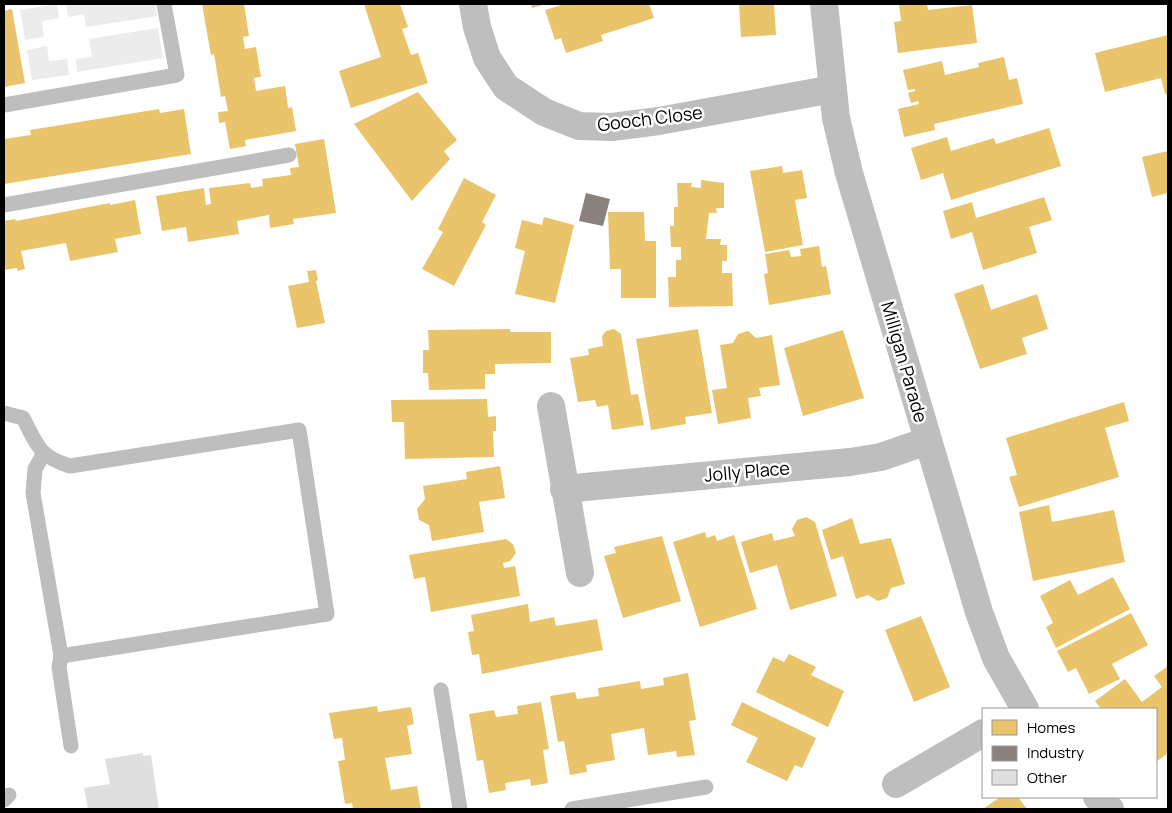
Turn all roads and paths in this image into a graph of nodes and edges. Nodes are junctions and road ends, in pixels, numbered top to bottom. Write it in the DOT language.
graph roads {
  1 [pos="164,4"];
  2 [pos="473,4"];
  3 [pos="824,4"];
  4 [pos="833,89"];
  5 [pos="4,105"];
  6 [pos="290,155"];
  7 [pos="4,205"];
  8 [pos="551,406"];
  9 [pos="4,413"];
  10 [pos="927,441"];
  11 [pos="44,453"];
  12 [pos="564,489"];
  13 [pos="580,573"];
  14 [pos="61,656"];
  15 [pos="441,690"];
  16 [pos="1024,708"];
  17 [pos="982,734"];
  18 [pos="71,746"];
  19 [pos="896,784"];
  20 [pos="706,787"];
  21 [pos="4,794"];
  22 [pos="1098,798"];
  23 [pos="4,800"];
  24 [pos="460,809"];
  25 [pos="572,809"];
  26 [pos="1110,809"];
  1 -- 5 [label="lane"];
  2 -- 4 [label="street, Gooch Close"];
  3 -- 4 [label="street, Milligan Parade"];
  4 -- 10 [label="street, Milligan Parade"];
  6 -- 7 [label="lane"];
  8 -- 12 [label="street"];
  9 -- 11 [label="lane"];
  10 -- 12 [label="street, Jolly Place"];
  10 -- 16 [label="street, Milligan Parade"];
  11 -- 14 [label="lane"];
  11 -- 14 [label="lane"];
  12 -- 13 [label="street"];
  14 -- 18 [label="lane"];
  15 -- 24 [label="lane"];
  17 -- 19 [label="street"];
  20 -- 25 [label="lane"];
  21 -- 23 [label="lane"];
  22 -- 26 [label="street"];
}
